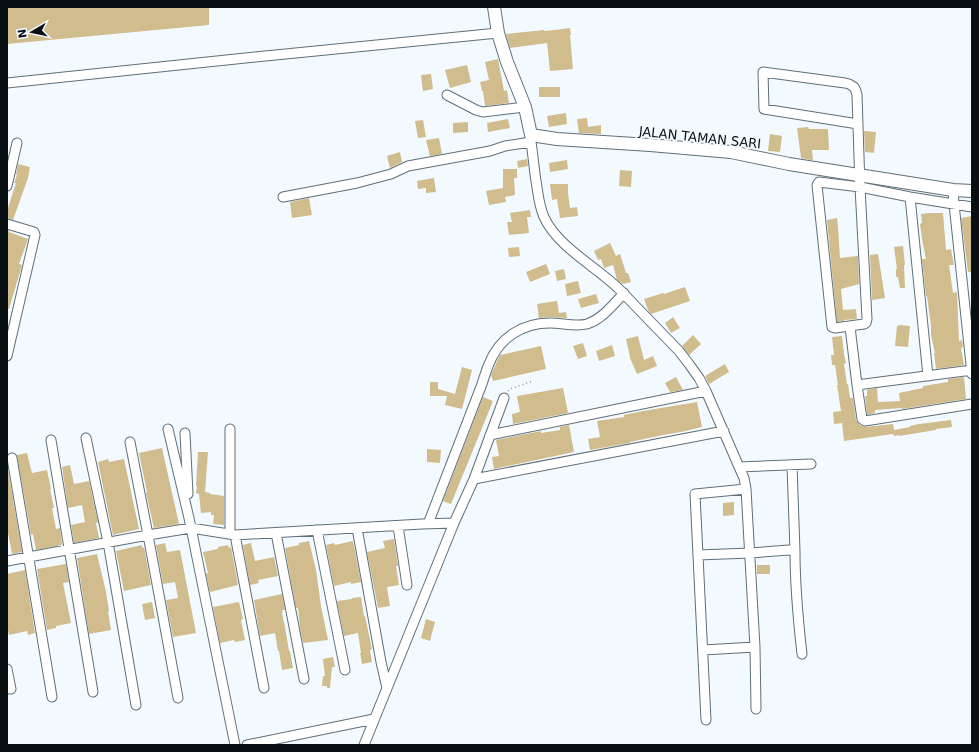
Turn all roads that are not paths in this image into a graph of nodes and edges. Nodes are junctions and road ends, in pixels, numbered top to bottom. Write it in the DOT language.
graph roads {
  1 [pos="494,7"];
  2 [pos="498,33"];
  3 [pos="7,83"];
  4 [pos="447,95"];
  5 [pos="525,106"];
  6 [pos="858,124"];
  7 [pos="531,138"];
  8 [pos="17,143"];
  9 [pos="859,174"];
  10 [pos="7,186"];
  11 [pos="860,187"];
  12 [pos="953,190"];
  13 [pos="972,191"];
  14 [pos="283,197"];
  15 [pos="910,197"];
  16 [pos="954,204"];
  17 [pos="972,207"];
  18 [pos="7,224"];
  19 [pos="624,293"];
  20 [pos="850,326"];
  21 [pos="7,356"];
  22 [pos="972,370"];
  23 [pos="972,374"];
  24 [pos="928,376"];
  25 [pos="857,385"];
  26 [pos="706,391"];
  27 [pos="504,398"];
  28 [pos="972,404"];
  29 [pos="168,429"];
  30 [pos="230,429"];
  31 [pos="724,431"];
  32 [pos="185,433"];
  33 [pos="490,435"];
  34 [pos="86,438"];
  35 [pos="51,440"];
  36 [pos="130,442"];
  37 [pos="12,458"];
  38 [pos="811,464"];
  39 [pos="792,465"];
  40 [pos="740,467"];
  41 [pos="474,479"];
  42 [pos="746,489"];
  43 [pos="189,518"];
  44 [pos="454,523"];
  45 [pos="428,524"];
  46 [pos="398,526"];
  47 [pos="191,528"];
  48 [pos="357,528"];
  49 [pos="318,530"];
  50 [pos="276,533"];
  51 [pos="148,534"];
  52 [pos="233,534"];
  53 [pos="108,542"];
  54 [pos="69,549"];
  55 [pos="795,551"];
  56 [pos="750,554"];
  57 [pos="698,555"];
  58 [pos="29,557"];
  59 [pos="7,561"];
  60 [pos="407,585"];
  61 [pos="755,647"];
  62 [pos="703,650"];
  63 [pos="802,654"];
  64 [pos="7,669"];
  65 [pos="345,670"];
  66 [pos="304,679"];
  67 [pos="264,688"];
  68 [pos="387,688"];
  69 [pos="7,689"];
  70 [pos="93,692"];
  71 [pos="52,696"];
  72 [pos="178,698"];
  73 [pos="136,705"];
  74 [pos="756,709"];
  75 [pos="374,719"];
  76 [pos="706,720"];
  77 [pos="235,745"];
  78 [pos="247,745"];
  79 [pos="364,745"];
  1 -- 2 [label="street"];
  2 -- 3 [label="street"];
  2 -- 5 [label="street"];
  4 -- 5 [label="street"];
  5 -- 7 [label="street"];
  6 -- 6 [label="street"];
  6 -- 9 [label="street"];
  7 -- 9 [label="street, JALAN TAMAN SARI"];
  7 -- 14 [label="street"];
  7 -- 19 [label="street"];
  8 -- 10 [label="street"];
  9 -- 11 [label="street"];
  9 -- 12 [label="street, JALAN TAMAN SARI"];
  11 -- 15 [label="street"];
  11 -- 20 [label="street"];
  11 -- 20 [label="street"];
  12 -- 13 [label="street, JALAN TAMAN SARI"];
  12 -- 16 [label="street"];
  15 -- 16 [label="street"];
  15 -- 24 [label="street"];
  16 -- 17 [label="street"];
  16 -- 22 [label="street"];
  18 -- 21 [label="street"];
  19 -- 26 [label="street"];
  19 -- 45 [label="street"];
  20 -- 25 [label="street"];
  22 -- 23 [label="street"];
  22 -- 24 [label="street"];
  24 -- 25 [label="street"];
  25 -- 28 [label="street"];
  26 -- 31 [label="street"];
  26 -- 33 [label="street"];
  27 -- 33 [label="street"];
  29 -- 43 [label="street"];
  30 -- 52 [label="street"];
  31 -- 40 [label="street"];
  31 -- 41 [label="street"];
  32 -- 43 [label="street"];
  33 -- 41 [label="street"];
  34 -- 53 [label="street"];
  35 -- 54 [label="street"];
  36 -- 51 [label="street"];
  37 -- 58 [label="street"];
  38 -- 39 [label="street"];
  39 -- 40 [label="street"];
  39 -- 55 [label="street"];
  40 -- 42 [label="street"];
  41 -- 44 [label="street"];
  42 -- 56 [label="street"];
  42 -- 57 [label="street"];
  43 -- 47 [label="street"];
  44 -- 45 [label="street"];
  44 -- 68 [label="street"];
  45 -- 46 [label="street"];
  46 -- 48 [label="street"];
  46 -- 60 [label="street"];
  47 -- 51 [label="street"];
  47 -- 52 [label="street"];
  47 -- 77 [label="street"];
  48 -- 49 [label="street"];
  48 -- 68 [label="street"];
  49 -- 50 [label="street"];
  49 -- 65 [label="street"];
  50 -- 52 [label="street"];
  50 -- 66 [label="street"];
  51 -- 53 [label="street"];
  51 -- 72 [label="street"];
  52 -- 67 [label="street"];
  53 -- 54 [label="street"];
  53 -- 73 [label="street"];
  54 -- 58 [label="street"];
  54 -- 70 [label="street"];
  55 -- 56 [label="street"];
  55 -- 63 [label="street"];
  56 -- 57 [label="street"];
  56 -- 61 [label="street"];
  57 -- 62 [label="street"];
  58 -- 59 [label="street"];
  58 -- 71 [label="street"];
  61 -- 62 [label="street"];
  61 -- 74 [label="street"];
  62 -- 76 [label="street"];
  64 -- 69 [label="street"];
  68 -- 75 [label="street"];
  75 -- 78 [label="street"];
  75 -- 79 [label="street"];
}
